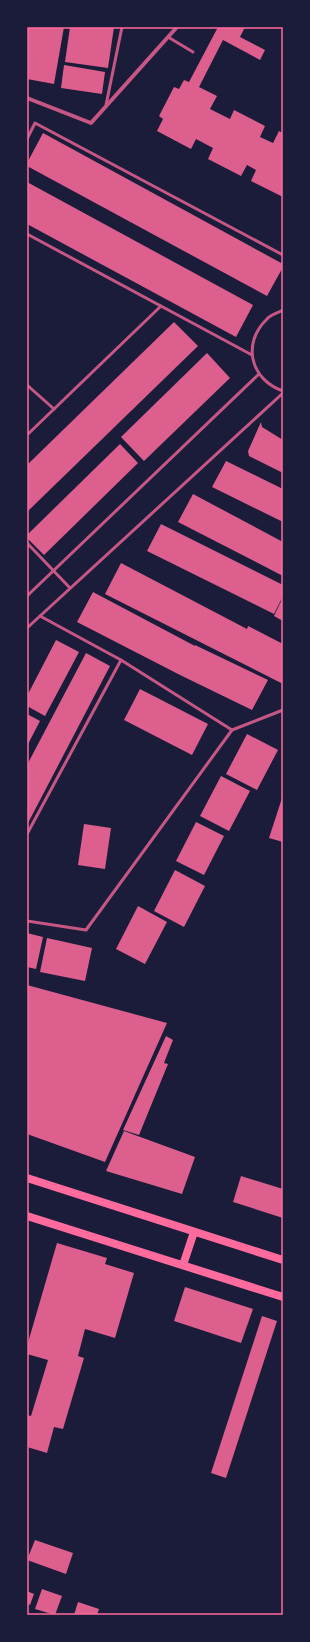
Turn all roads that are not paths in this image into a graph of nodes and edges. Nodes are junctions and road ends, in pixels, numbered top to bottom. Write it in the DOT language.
graph roads {
  1 [pos="122,27"];
  2 [pos="177,27"];
  3 [pos="168,37"];
  4 [pos="193,52"];
  5 [pos="27,98"];
  6 [pos="105,107"];
  7 [pos="27,138"];
  8 [pos="27,234"];
  9 [pos="283,255"];
  10 [pos="161,306"];
  11 [pos="283,310"];
  12 [pos="252,355"];
  13 [pos="259,374"];
  14 [pos="27,385"];
  15 [pos="283,392"];
  16 [pos="54,409"];
  17 [pos="27,435"];
  18 [pos="27,543"];
  19 [pos="54,570"];
  20 [pos="70,588"];
  21 [pos="27,596"];
  22 [pos="40,616"];
  23 [pos="27,628"];
  24 [pos="121,660"];
  25 [pos="283,710"];
  26 [pos="232,730"];
  27 [pos="27,834"];
  28 [pos="27,921"];
  29 [pos="27,1178"];
  30 [pos="27,1216"];
  31 [pos="194,1232"];
  32 [pos="283,1260"];
  33 [pos="184,1265"];
  34 [pos="283,1297"];
  1 -- 6 [label="lane"];
  2 -- 3 [label="street"];
  3 -- 4 [label="lane"];
  3 -- 6 [label="street"];
  5 -- 6 [label="street"];
  7 -- 9 [label="lane"];
  8 -- 10 [label="lane"];
  10 -- 12 [label="lane"];
  10 -- 16 [label="lane"];
  11 -- 12 [label="lane"];
  12 -- 13 [label="lane"];
  13 -- 15 [label="lane"];
  13 -- 19 [label="lane"];
  14 -- 16 [label="lane"];
  15 -- 20 [label="lane"];
  16 -- 17 [label="lane"];
  18 -- 19 [label="lane"];
  19 -- 20 [label="lane"];
  19 -- 21 [label="lane"];
  20 -- 22 [label="lane"];
  22 -- 23 [label="lane"];
  22 -- 24 [label="lane"];
  24 -- 26 [label="lane"];
  24 -- 27 [label="lane"];
  25 -- 26 [label="lane"];
  26 -- 28 [label="lane"];
  29 -- 31 [label="main road"];
  30 -- 33 [label="main road"];
  31 -- 32 [label="main road"];
  31 -- 33 [label="main road"];
  33 -- 34 [label="main road"];
}
